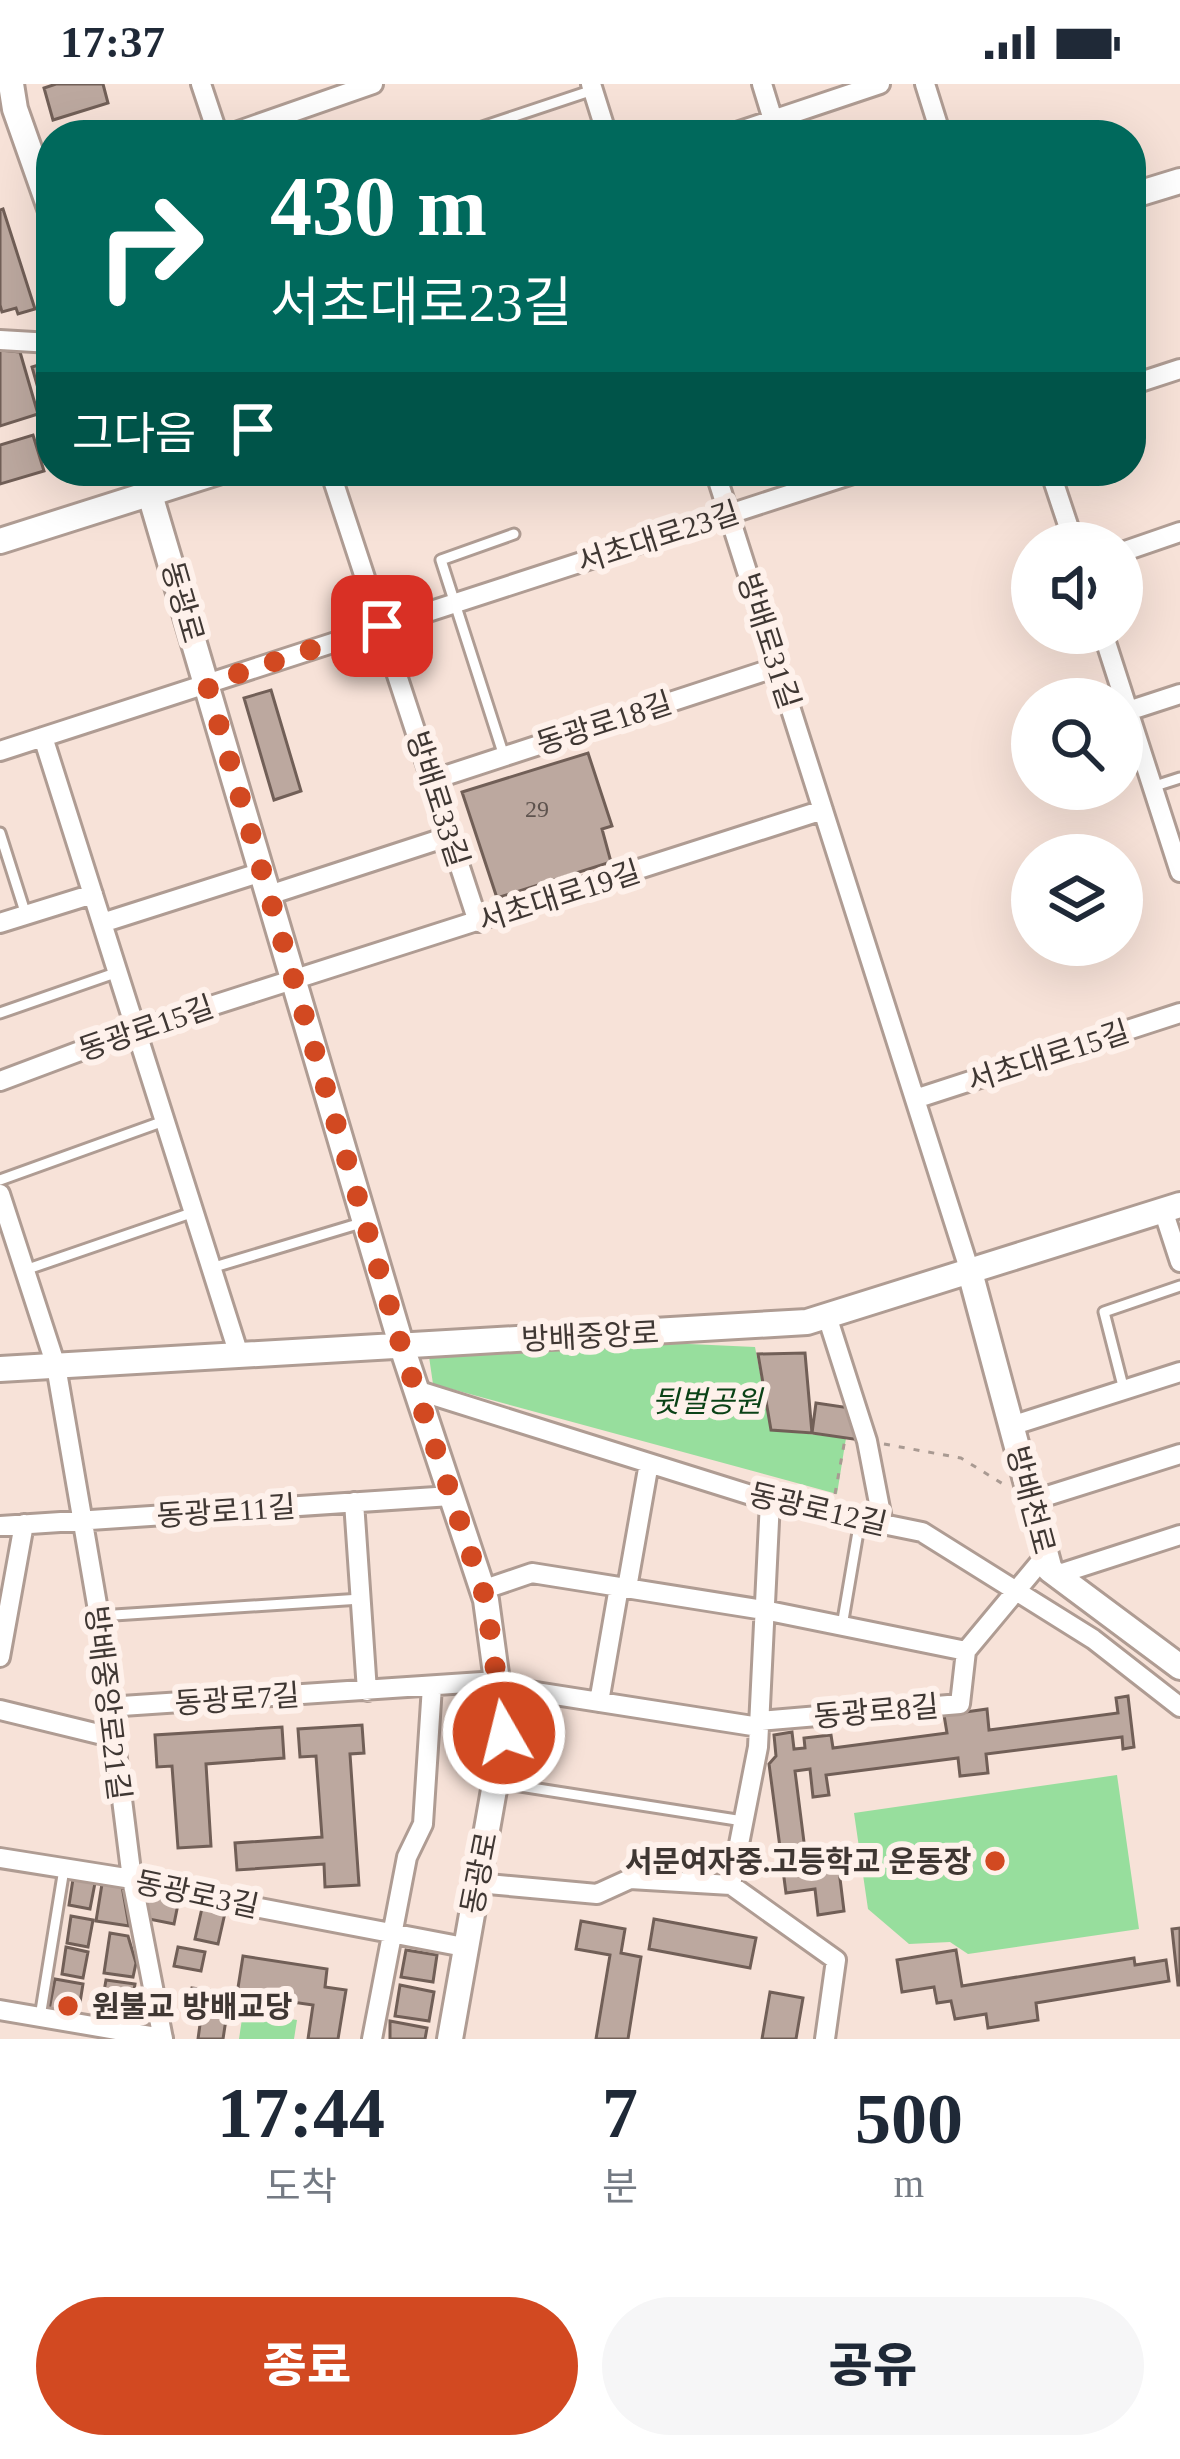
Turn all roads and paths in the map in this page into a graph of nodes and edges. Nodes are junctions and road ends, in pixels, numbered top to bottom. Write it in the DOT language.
graph roads {
  1 [pos="10,84"];
  2 [pos="200,84"];
  3 [pos="374,84"];
  4 [pos="762,84"];
  5 [pos="880,84"];
  6 [pos="925,84"];
  7 [pos="592,87"];
  8 [pos="213,120"];
  9 [pos="270,120"];
  10 [pos="500,120"];
  11 [pos="603,120"];
  12 [pos="773,120"];
  13 [pos="936,120"];
  14 [pos="36,164"];
  15 [pos="1180,181"];
  16 [pos="1146,191"];
  17 [pos="0,340"];
  18 [pos="36,342"];
  19 [pos="1180,369"];
  20 [pos="1146,380"];
  21 [pos="137,486"];
  22 [pos="148,486"];
  23 [pos="335,486"];
  24 [pos="720,486"];
  25 [pos="816,486"];
  26 [pos="1055,486"];
  27 [pos="729,514"];
  28 [pos="1067,522"];
  29 [pos="1180,532"];
  30 [pos="514,534"];
  31 [pos="0,541"];
  32 [pos="1143,545"];
  33 [pos="455,603"];
  34 [pos="382,626"];
  35 [pos="777,667"];
  36 [pos="207,684"];
  37 [pos="1180,694"];
  38 [pos="1143,706"];
  39 [pos="43,737"];
  40 [pos="0,752"];
  41 [pos="504,756"];
  42 [pos="1143,758"];
  43 [pos="1180,778"];
  44 [pos="432,780"];
  45 [pos="1152,787"];
  46 [pos="823,810"];
  47 [pos="0,833"];
  48 [pos="450,836"];
  49 [pos="1178,861"];
  50 [pos="266,883"];
  51 [pos="93,894"];
  52 [pos="26,915"];
  53 [pos="0,922"];
  54 [pos="478,922"];
  55 [pos="102,923"];
  56 [pos="118,972"];
  57 [pos="293,978"];
  58 [pos="0,1013"];
  59 [pos="1180,1013"];
  60 [pos="136,1030"];
  61 [pos="0,1081"];
  62 [pos="915,1099"];
  63 [pos="165,1120"];
  64 [pos="0,1180"];
  65 [pos="0,1194"];
  66 [pos="1171,1208"];
  67 [pos="194,1213"];
  68 [pos="4,1219"];
  69 [pos="365,1222"];
  70 [pos="1180,1262"];
  71 [pos="211,1268"];
  72 [pos="25,1270"];
  73 [pos="970,1272"];
  74 [pos="1180,1286"];
  75 [pos="827,1316"];
  76 [pos="401,1345"];
  77 [pos="239,1355"];
  78 [pos="56,1366"];
  79 [pos="0,1369"];
  80 [pos="1180,1372"];
  81 [pos="416,1390"];
  82 [pos="1124,1390"];
  83 [pos="1011,1426"];
  84 [pos="846,1438"];
  85 [pos="867,1441"];
  86 [pos="1180,1454"];
  87 [pos="649,1463"];
  88 [pos="451,1496"];
  89 [pos="1031,1501"];
  90 [pos="354,1502"];
  91 [pos="770,1502"];
  92 [pos="831,1514"];
  93 [pos="83,1520"];
  94 [pos="860,1520"];
  95 [pos="24,1524"];
  96 [pos="883,1524"];
  97 [pos="0,1526"];
  98 [pos="1180,1535"];
  99 [pos="1051,1565"];
  100 [pos="623,1588"];
  101 [pos="1018,1589"];
  102 [pos="482,1590"];
  103 [pos="361,1599"];
  104 [pos="764,1610"];
  105 [pos="98,1616"];
  106 [pos="4,1618"];
  107 [pos="842,1626"];
  108 [pos="966,1651"];
  109 [pos="0,1657"];
  110 [pos="1180,1667"];
  111 [pos="497,1683"];
  112 [pos="432,1686"];
  113 [pos="367,1691"];
  114 [pos="599,1702"];
  115 [pos="107,1707"];
  116 [pos="1180,1707"];
  117 [pos="0,1710"];
  118 [pos="759,1724"];
  119 [pos="111,1737"];
  120 [pos="496,1783"];
  121 [pos="743,1822"];
  122 [pos="0,1858"];
  123 [pos="64,1868"];
  124 [pos="132,1879"];
  125 [pos="477,1883"];
  126 [pos="730,1885"];
  127 [pos="393,1931"];
  128 [pos="464,1947"];
  129 [pos="0,2011"];
  130 [pos="40,2017"];
  131 [pos="163,2039"];
  132 [pos="372,2039"];
  133 [pos="450,2039"];
  134 [pos="825,2039"];
  1 -- 14 [label="street"];
  2 -- 8 [label="street"];
  3 -- 9 [label="street"];
  4 -- 12 [label="street"];
  5 -- 12 [label="street"];
  6 -- 13 [label="street"];
  7 -- 10 [label="lane"];
  7 -- 11 [label="street"];
  15 -- 16 [label="street"];
  17 -- 18 [label="street"];
  19 -- 20 [label="street"];
  21 -- 31 [label="street"];
  22 -- 36 [label="street, 동광로"];
  23 -- 34 [label="street, 방배로33길"];
  24 -- 27 [label="street, 방배로31길"];
  25 -- 27 [label="street, 서초대로23길"];
  26 -- 28 [label="street"];
  27 -- 33 [label="street, 서초대로23길"];
  27 -- 35 [label="street, 방배로31길"];
  29 -- 32 [label="street"];
  30 -- 33 [label="lane"];
  33 -- 34 [label="street, 서초대로23길"];
  33 -- 41 [label="lane"];
  34 -- 36 [label="street, 서초대로23길"];
  34 -- 44 [label="street, 방배로33길"];
  35 -- 41 [label="street, 동광로18길"];
  35 -- 46 [label="street, 방배로31길"];
  36 -- 39 [label="street, 서초대로23길"];
  36 -- 50 [label="street, 동광로"];
  37 -- 38 [label="street"];
  39 -- 40 [label="street, 서초대로23길"];
  39 -- 51 [label="street"];
  41 -- 44 [label="street, 동광로18길"];
  42 -- 45 [label="street"];
  43 -- 45 [label="lane"];
  44 -- 48 [label="street, 방배로33길"];
  45 -- 49 [label="street"];
  46 -- 54 [label="street, 서초대로19길"];
  46 -- 62 [label="street, 방배로31길"];
  47 -- 52 [label="lane"];
  48 -- 50 [label="street"];
  48 -- 54 [label="street, 방배로33길"];
  50 -- 55 [label="street"];
  50 -- 57 [label="street, 동광로"];
  51 -- 52 [label="street"];
  51 -- 55 [label="street"];
  52 -- 53 [label="street"];
  54 -- 57 [label="street, 서초대로19길"];
  55 -- 56 [label="street"];
  56 -- 58 [label="lane"];
  56 -- 60 [label="street"];
  57 -- 60 [label="street, 동광로15길"];
  57 -- 69 [label="street, 동광로"];
  59 -- 62 [label="street, 서초대로15길"];
  60 -- 61 [label="street, 동광로15길"];
  60 -- 63 [label="street"];
  62 -- 73 [label="street"];
  63 -- 64 [label="lane"];
  63 -- 67 [label="street"];
  65 -- 68 [label="street, 방배중앙로21길"];
  66 -- 70 [label="street, 방배중앙로"];
  66 -- 73 [label="street, 방배중앙로"];
  67 -- 71 [label="street"];
  67 -- 72 [label="lane"];
  68 -- 72 [label="street, 방배중앙로21길"];
  69 -- 71 [label="lane"];
  69 -- 76 [label="street, 동광로"];
  71 -- 77 [label="street"];
  72 -- 78 [label="street, 방배중앙로21길"];
  73 -- 75 [label="street, 방배중앙로"];
  73 -- 83 [label="street, 방배천로"];
  74 -- 82 [label="lane"];
  75 -- 76 [label="street, 방배중앙로"];
  75 -- 85 [label="street"];
  76 -- 77 [label="street, 방배중앙로"];
  76 -- 81 [label="street, 동광로"];
  77 -- 78 [label="street, 방배중앙로"];
  78 -- 79 [label="street, 방배중앙로"];
  78 -- 93 [label="street, 방배중앙로21길"];
  80 -- 82 [label="street"];
  81 -- 87 [label="street, 동광로12길"];
  81 -- 88 [label="street, 동광로"];
  82 -- 83 [label="street"];
  83 -- 89 [label="street, 방배천로"];
  84 -- 92 [label="path"];
  85 -- 89 [label="path"];
  85 -- 96 [label="street"];
  86 -- 89 [label="street"];
  87 -- 91 [label="street, 동광로12길"];
  87 -- 100 [label="street"];
  88 -- 90 [label="street, 동광로11길"];
  88 -- 102 [label="street, 동광로"];
  89 -- 99 [label="street, 방배천로"];
  90 -- 93 [label="street, 동광로11길"];
  90 -- 103 [label="street"];
  91 -- 92 [label="street, 동광로12길"];
  91 -- 104 [label="street"];
  92 -- 94 [label="street, 동광로12길"];
  93 -- 95 [label="street, 동광로11길"];
  93 -- 105 [label="street, 방배중앙로21길"];
  94 -- 96 [label="street, 동광로12길"];
  94 -- 107 [label="lane"];
  95 -- 97 [label="street, 동광로11길"];
  95 -- 106 [label="street"];
  96 -- 101 [label="street, 동광로12길"];
  98 -- 99 [label="street"];
  99 -- 101 [label="street, 동광로8길"];
  99 -- 110 [label="street, 방배천로"];
  100 -- 102 [label="street"];
  100 -- 104 [label="street"];
  100 -- 114 [label="street"];
  101 -- 108 [label="street, 동광로8길"];
  101 -- 116 [label="street, 동광로12길"];
  102 -- 111 [label="street, 동광로"];
  103 -- 105 [label="lane"];
  103 -- 113 [label="street"];
  104 -- 107 [label="street"];
  104 -- 118 [label="street"];
  105 -- 115 [label="street, 방배중앙로21길"];
  106 -- 109 [label="street"];
  107 -- 108 [label="street"];
  108 -- 118 [label="street, 동광로8길"];
  111 -- 112 [label="street, 동광로7길"];
  111 -- 114 [label="street, 동광로8길"];
  111 -- 120 [label="street, 동광로"];
  112 -- 113 [label="street, 동광로7길"];
  112 -- 127 [label="street"];
  113 -- 115 [label="street, 동광로7길"];
  114 -- 118 [label="street, 동광로8길"];
  115 -- 119 [label="street, 방배중앙로21길"];
  117 -- 119 [label="street"];
  118 -- 121 [label="street"];
  119 -- 124 [label="street, 방배중앙로21길"];
  120 -- 121 [label="lane"];
  120 -- 125 [label="street, 동광로"];
  121 -- 126 [label="street"];
  122 -- 123 [label="street, 동광로3길"];
  123 -- 124 [label="street, 동광로3길"];
  123 -- 130 [label="lane"];
  124 -- 127 [label="street, 동광로3길"];
  124 -- 131 [label="street, 방배중앙로21길"];
  125 -- 126 [label="street"];
  125 -- 128 [label="street, 동광로"];
  126 -- 134 [label="street"];
  127 -- 128 [label="street, 동광로3길"];
  127 -- 132 [label="street"];
  128 -- 133 [label="street, 동광로"];
  129 -- 130 [label="street"];
  130 -- 131 [label="street"];
}
